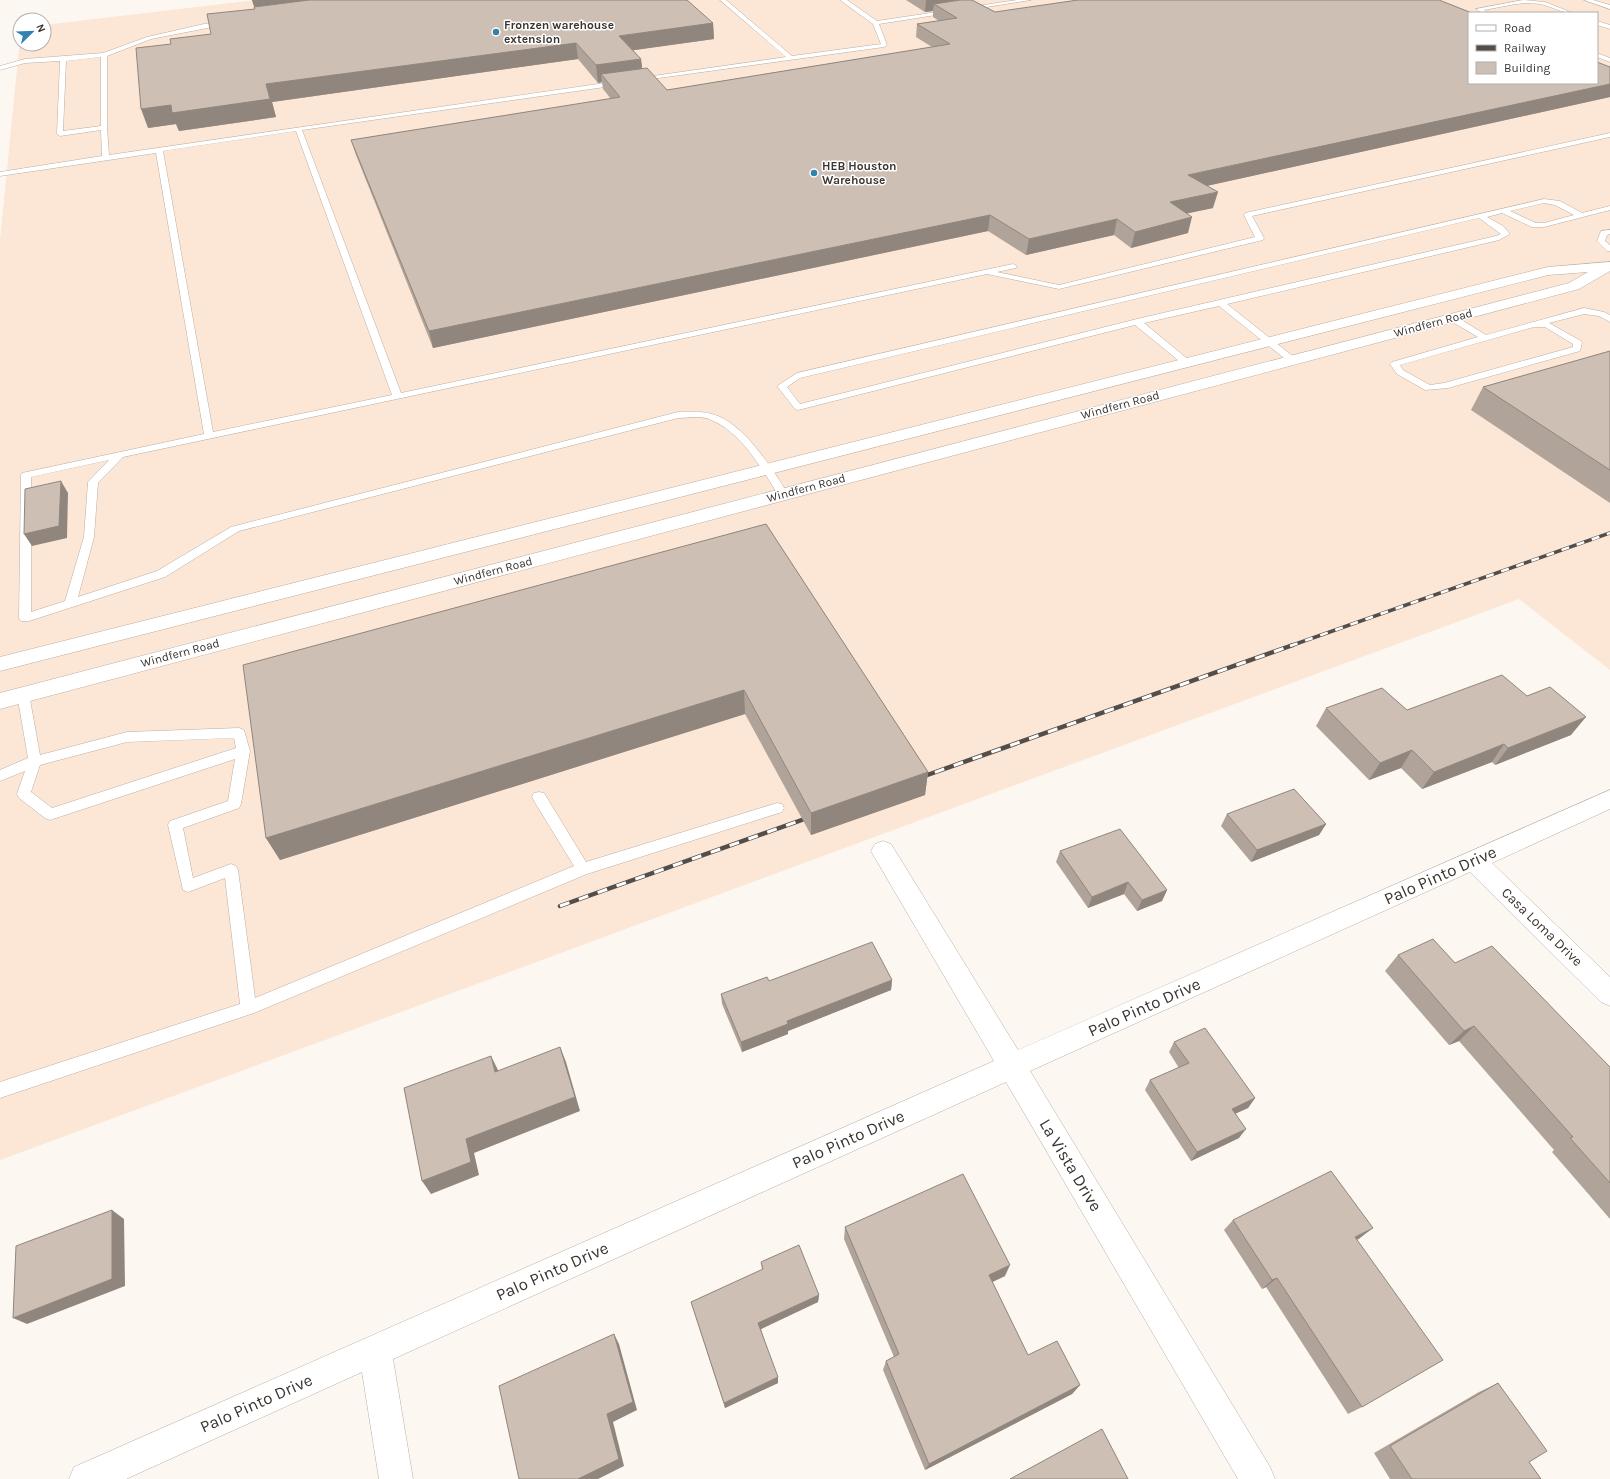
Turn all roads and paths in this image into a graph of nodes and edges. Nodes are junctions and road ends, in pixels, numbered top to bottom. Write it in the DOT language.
graph roads {
  1 [pos="723,0"];
  2 [pos="843,0"];
  3 [pos="1028,0"];
  4 [pos="1587,0"];
  5 [pos="1007,1"];
  6 [pos="1610,8"];
  7 [pos="1484,12"];
  8 [pos="1567,12"];
  9 [pos="236,22"];
  10 [pos="876,23"];
  11 [pos="1598,23"];
  12 [pos="1610,27"];
  13 [pos="104,54"];
  14 [pos="1598,55"];
  15 [pos="790,58"];
  16 [pos="63,59"];
  17 [pos="1610,60"];
  18 [pos="0,68"];
  19 [pos="634,80"];
  20 [pos="626,82"];
  21 [pos="104,128"];
  22 [pos="298,129"];
  23 [pos="1610,135"];
  24 [pos="159,150"];
  25 [pos="106,158"];
  26 [pos="0,174"];
  27 [pos="1610,208"];
  28 [pos="1504,211"];
  29 [pos="1581,215"];
  30 [pos="1482,217"];
  31 [pos="1610,232"];
  32 [pos="1610,249"];
  33 [pos="1013,266"];
  34 [pos="1610,266"];
  35 [pos="984,272"];
  36 [pos="1221,304"];
  37 [pos="1452,318"];
  38 [pos="1610,319"];
  39 [pos="1137,322"];
  40 [pos="1534,324"];
  41 [pos="1485,338"];
  42 [pos="1269,342"];
  43 [pos="1292,360"];
  44 [pos="1187,363"];
  45 [pos="397,396"];
  46 [pos="209,436"];
  47 [pos="120,455"];
  48 [pos="768,469"];
  49 [pos="783,494"];
  50 [pos="70,604"];
  51 [pos="0,664"];
  52 [pos="23,694"];
  53 [pos="0,701"];
  54 [pos="243,751"];
  55 [pos="35,761"];
  56 [pos="0,776"];
  57 [pos="539,797"];
  58 [pos="1610,800"];
  59 [pos="777,808"];
  60 [pos="882,851"];
  61 [pos="1474,860"];
  62 [pos="583,869"];
  63 [pos="1610,994"];
  64 [pos="248,1008"];
  65 [pos="1012,1066"];
  66 [pos="0,1090"];
  67 [pos="374,1350"];
  68 [pos="86,1479"];
  69 [pos="396,1479"];
  70 [pos="1258,1479"];
  1 -- 15 [label="lane"];
  2 -- 10 [label="lane"];
  3 -- 5 [label="lane"];
  4 -- 6 [label="lane"];
  5 -- 10 [label="lane"];
  7 -- 8 [label="lane"];
  9 -- 13 [label="lane"];
  10 -- 15 [label="lane"];
  11 -- 12 [label="lane"];
  13 -- 16 [label="lane"];
  13 -- 21 [label="lane"];
  14 -- 17 [label="lane"];
  15 -- 19 [label="lane"];
  16 -- 18 [label="lane"];
  16 -- 21 [label="lane"];
  20 -- 22 [label="lane"];
  21 -- 25 [label="lane"];
  22 -- 24 [label="lane"];
  22 -- 45 [label="lane"];
  23 -- 35 [label="lane"];
  24 -- 25 [label="lane"];
  24 -- 46 [label="lane"];
  25 -- 26 [label="lane"];
  27 -- 29 [label="lane"];
  28 -- 29 [label="lane"];
  28 -- 29 [label="lane"];
  28 -- 30 [label="lane"];
  30 -- 36 [label="lane"];
  30 -- 39 [label="lane"];
  31 -- 32 [label="lane"];
  33 -- 35 [label="lane"];
  34 -- 37 [label="street, Windfern Road"];
  34 -- 42 [label="street, Windfern Road"];
  35 -- 45 [label="lane"];
  36 -- 39 [label="lane"];
  36 -- 42 [label="lane"];
  37 -- 41 [label="lane"];
  37 -- 43 [label="street, Windfern Road"];
  38 -- 40 [label="lane"];
  39 -- 44 [label="lane"];
  40 -- 41 [label="lane"];
  40 -- 41 [label="lane"];
  42 -- 43 [label="lane"];
  42 -- 44 [label="street, Windfern Road"];
  43 -- 49 [label="street, Windfern Road"];
  44 -- 48 [label="street, Windfern Road"];
  45 -- 46 [label="lane"];
  46 -- 47 [label="lane"];
  47 -- 50 [label="lane"];
  47 -- 50 [label="lane"];
  48 -- 49 [label="lane"];
  48 -- 50 [label="lane"];
  48 -- 51 [label="street, Windfern Road"];
  49 -- 52 [label="street, Windfern Road"];
  52 -- 53 [label="street, Windfern Road"];
  52 -- 55 [label="lane"];
  54 -- 55 [label="lane"];
  54 -- 55 [label="lane"];
  54 -- 64 [label="lane"];
  55 -- 56 [label="lane"];
  57 -- 62 [label="lane"];
  58 -- 61 [label="street, Palo Pinto Drive"];
  59 -- 62 [label="lane"];
  60 -- 65 [label="street, La Vista Drive"];
  61 -- 63 [label="street, Casa Loma Drive"];
  61 -- 65 [label="street, Palo Pinto Drive"];
  62 -- 64 [label="lane"];
  64 -- 66 [label="lane"];
  65 -- 67 [label="street, Palo Pinto Drive"];
  65 -- 70 [label="street, La Vista Drive"];
  67 -- 68 [label="street, Palo Pinto Drive"];
  67 -- 69 [label="street"];
}
